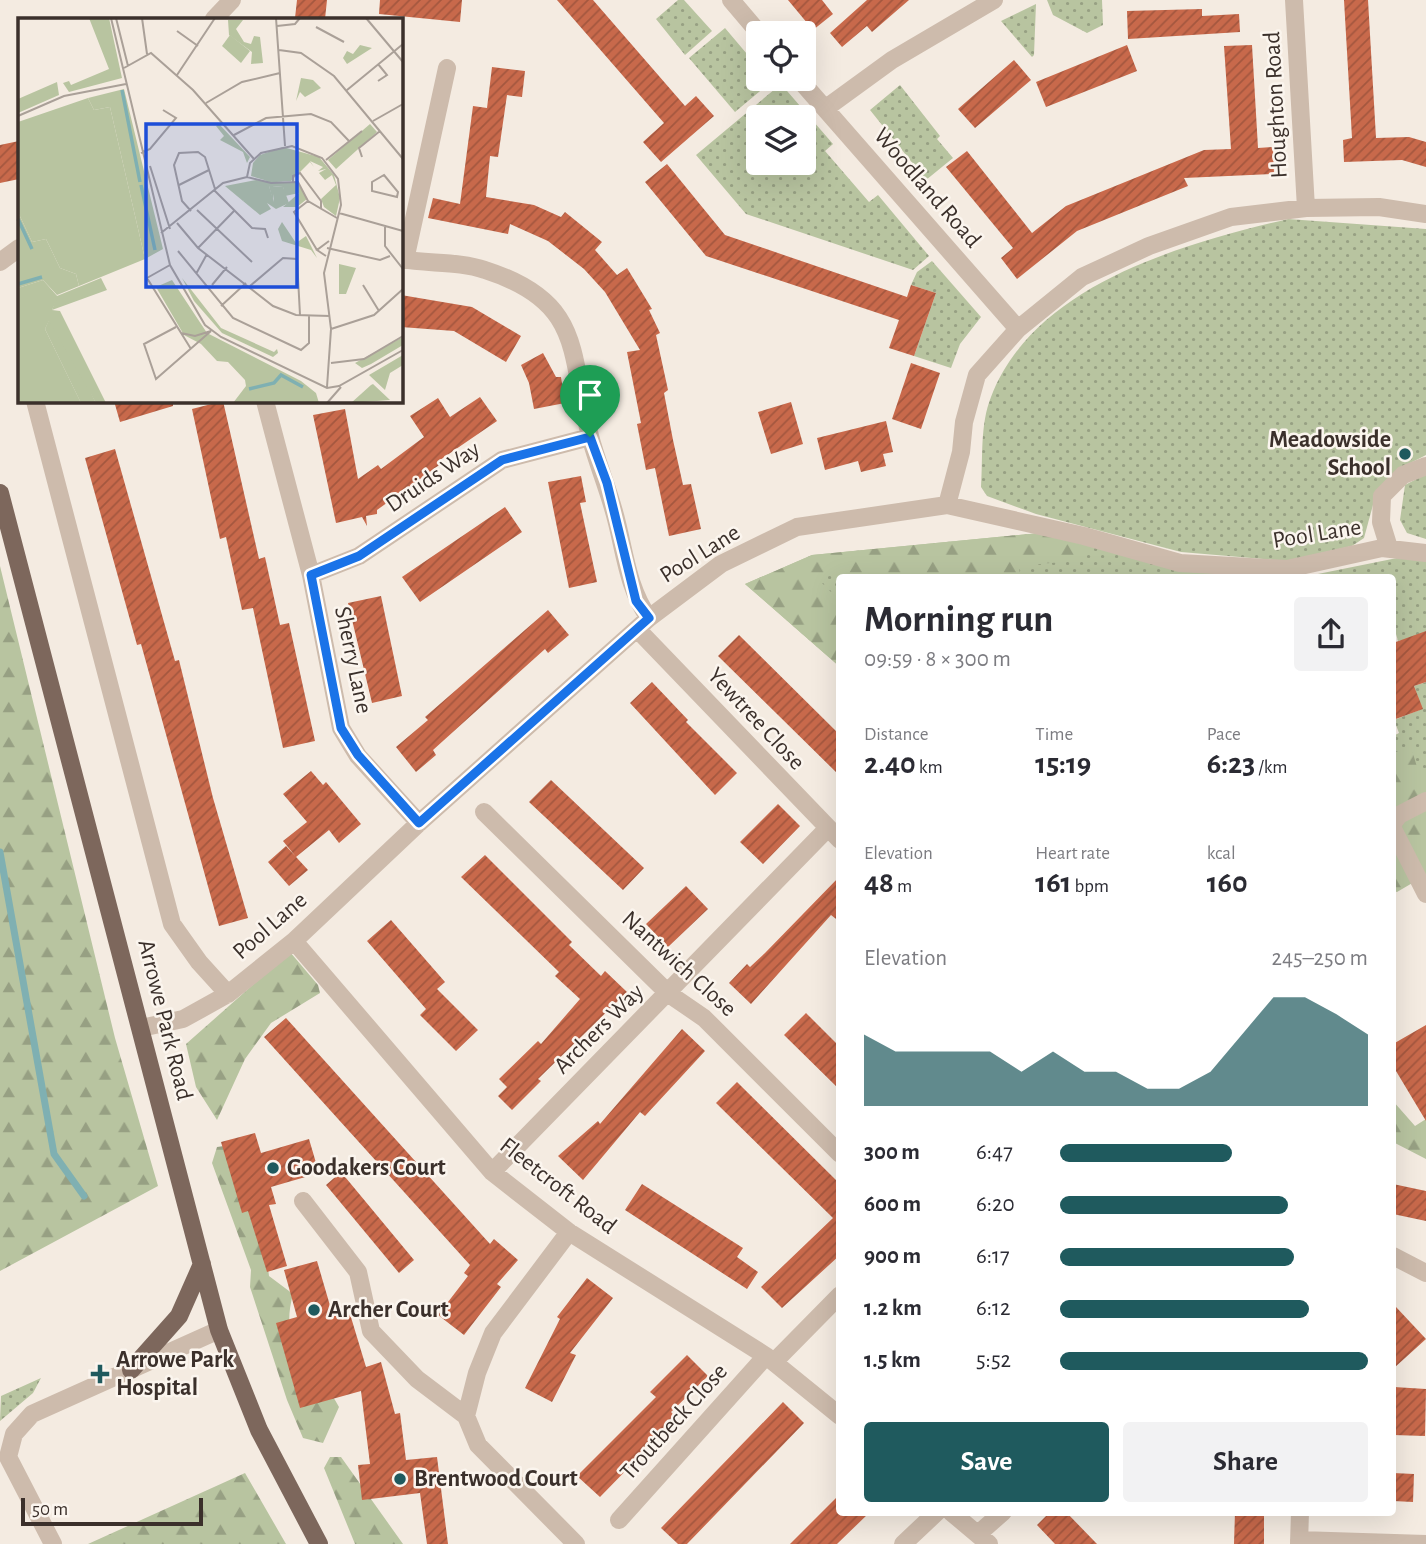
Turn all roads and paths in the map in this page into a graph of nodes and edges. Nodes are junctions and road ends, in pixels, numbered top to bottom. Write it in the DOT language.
graph roads {
  1 [pos="232,0"];
  2 [pos="731,0"];
  3 [pos="994,0"];
  4 [pos="1294,0"];
  5 [pos="215,18"];
  6 [pos="749,21"];
  7 [pos="447,68"];
  8 [pos="810,91"];
  9 [pos="826,108"];
  10 [pos="1306,208"];
  11 [pos="1426,214"];
  12 [pos="18,249"];
  13 [pos="403,260"];
  14 [pos="0,262"];
  15 [pos="1018,329"];
  16 [pos="35,402"];
  17 [pos="265,402"];
  18 [pos="590,437"];
  19 [pos="1426,466"];
  20 [pos="0,493"];
  21 [pos="947,505"];
  22 [pos="1390,548"];
  23 [pos="1426,553"];
  24 [pos="311,575"];
  25 [pos="644,624"];
  26 [pos="1426,801"];
  27 [pos="484,812"];
  28 [pos="1396,819"];
  29 [pos="419,823"];
  30 [pos="834,835"];
  31 [pos="1396,835"];
  32 [pos="1426,894"];
  33 [pos="294,941"];
  34 [pos="228,993"];
  35 [pos="669,993"];
  36 [pos="141,1028"];
  37 [pos="836,1150"];
  38 [pos="492,1172"];
  39 [pos="303,1201"];
  40 [pos="569,1232"];
  41 [pos="1396,1258"];
  42 [pos="202,1264"];
  43 [pos="1426,1273"];
  44 [pos="836,1299"];
  45 [pos="219,1330"];
  46 [pos="770,1359"];
  47 [pos="131,1370"];
  48 [pos="836,1413"];
  49 [pos="466,1416"];
  50 [pos="933,1516"];
  51 [pos="956,1516"];
  52 [pos="1000,1516"];
  53 [pos="1300,1516"];
  54 [pos="619,1520"];
  55 [pos="983,1539"];
  56 [pos="1299,1542"];
  57 [pos="53,1544"];
  58 [pos="319,1544"];
  59 [pos="576,1544"];
  60 [pos="903,1544"];
  61 [pos="1426,1544"];
  1 -- 5 [label="street"];
  2 -- 6 [label="street"];
  3 -- 9 [label="street"];
  4 -- 10 [label="street, Houghton Road"];
  7 -- 13 [label="street"];
  8 -- 9 [label="street, Woodland Road"];
  9 -- 15 [label="street, Woodland Road"];
  10 -- 11 [label="street"];
  10 -- 15 [label="street"];
  12 -- 14 [label="street"];
  13 -- 18 [label="street"];
  15 -- 21 [label="street"];
  16 -- 34 [label="street, Arrowe Park Road"];
  17 -- 24 [label="street, Sherry Lane"];
  18 -- 24 [label="street, Druids Way"];
  18 -- 25 [label="street"];
  19 -- 22 [label="street"];
  20 -- 36 [label="main road, Arrowe Park Road"];
  21 -- 22 [label="street, Pool Lane"];
  21 -- 25 [label="street, Pool Lane"];
  22 -- 23 [label="street, Pool Lane"];
  24 -- 29 [label="street, Sherry Lane"];
  25 -- 29 [label="street, Pool Lane"];
  25 -- 30 [label="street, Yewtree Close"];
  26 -- 28 [label="street"];
  27 -- 35 [label="street, Nantwich Close"];
  29 -- 33 [label="street, Pool Lane"];
  30 -- 35 [label="street, Archers Way"];
  31 -- 32 [label="street"];
  33 -- 34 [label="street, Pool Lane"];
  33 -- 38 [label="street, Fleetcroft Road"];
  34 -- 36 [label="street, Pool Lane"];
  35 -- 37 [label="street, Nantwich Close"];
  35 -- 38 [label="street, Archers Way"];
  36 -- 42 [label="main road, Arrowe Park Road"];
  38 -- 40 [label="street, Fleetcroft Road"];
  39 -- 49 [label="street"];
  40 -- 46 [label="street, Fleetcroft Road"];
  40 -- 49 [label="street"];
  41 -- 43 [label="street"];
  42 -- 45 [label="main road, Arrowe Park Road"];
  42 -- 47 [label="main road"];
  44 -- 46 [label="street, Troutbeck Close"];
  45 -- 47 [label="street"];
  45 -- 58 [label="main road, Arrowe Park Road"];
  46 -- 48 [label="street, Fleetcroft Road"];
  46 -- 54 [label="street, Troutbeck Close"];
  47 -- 57 [label="street"];
  49 -- 59 [label="street"];
  50 -- 60 [label="street"];
  51 -- 55 [label="street"];
  52 -- 55 [label="street"];
  53 -- 56 [label="street"];
  56 -- 61 [label="street"];
}
